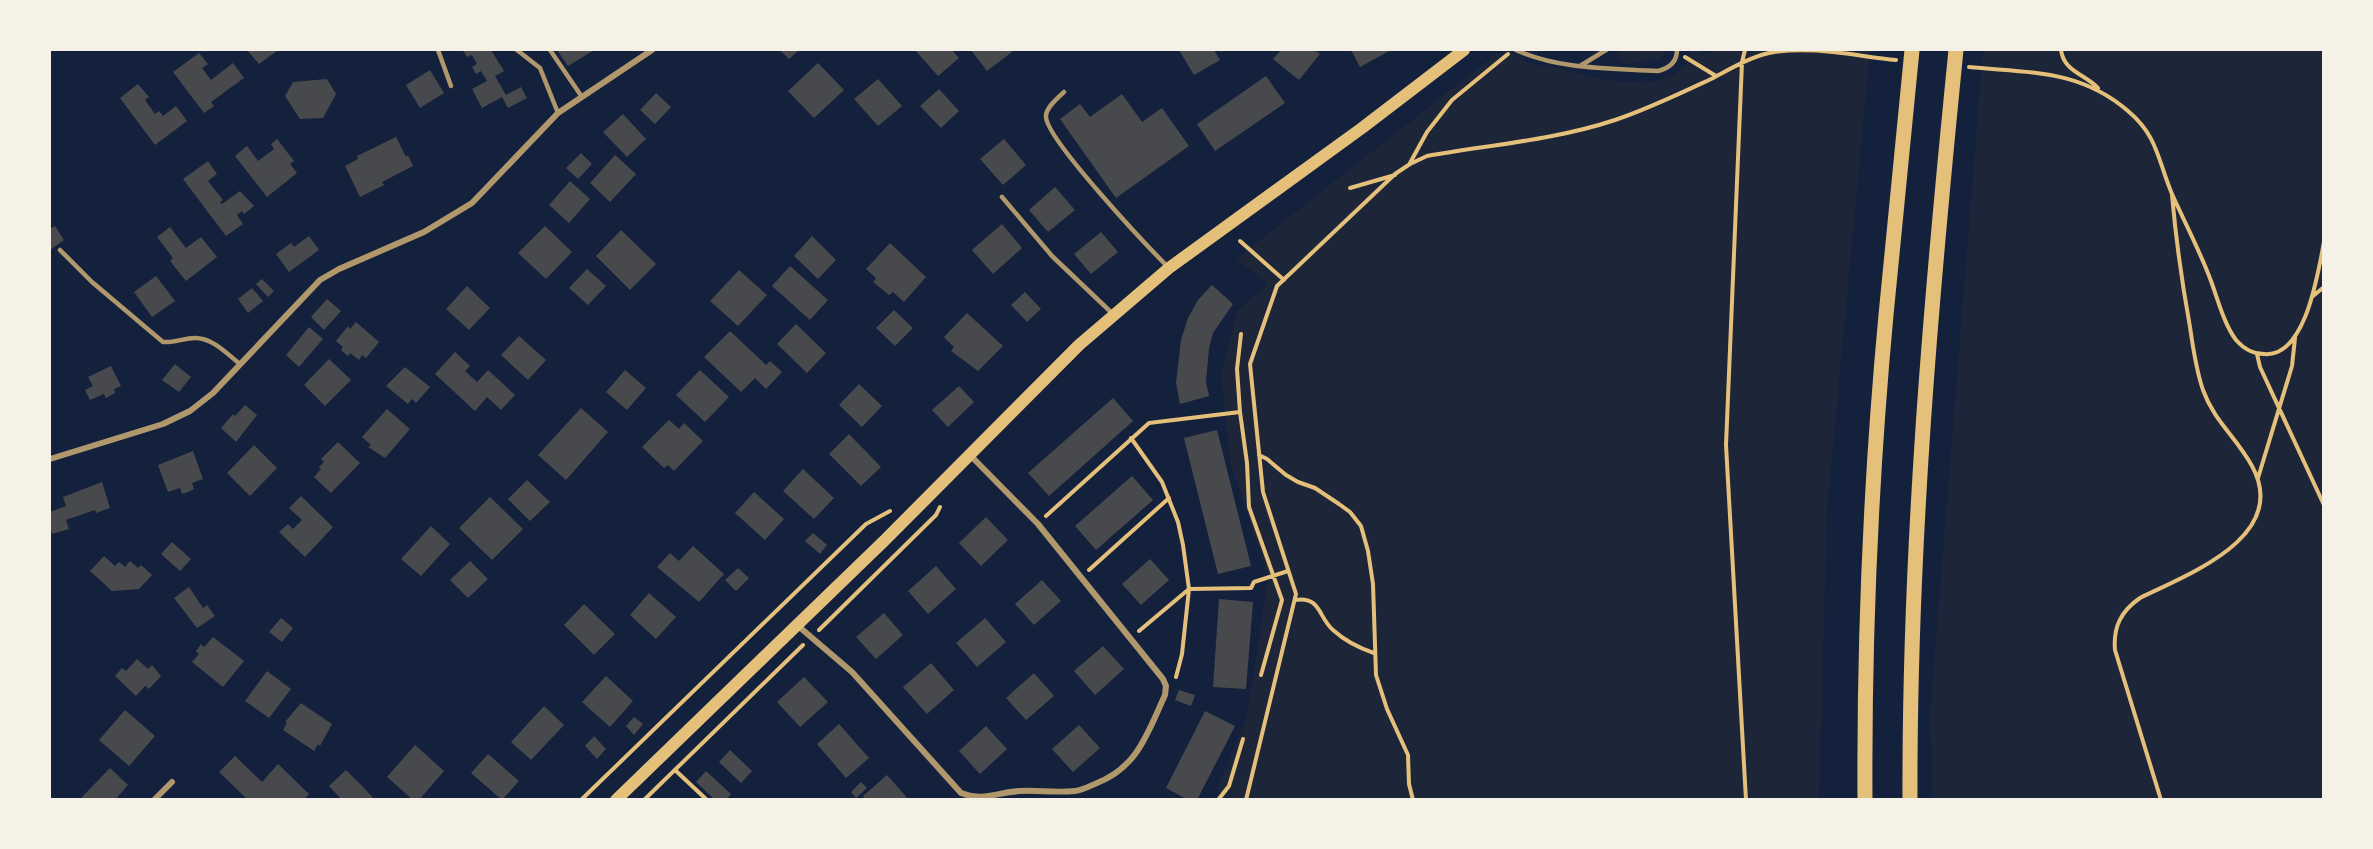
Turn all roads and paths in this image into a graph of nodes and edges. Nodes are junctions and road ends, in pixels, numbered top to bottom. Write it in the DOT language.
graph roads {
  1 [pos="438,50"];
  2 [pos="517,50"];
  3 [pos="550,50"];
  4 [pos="652,50"];
  5 [pos="1464,50"];
  6 [pos="1515,50"];
  7 [pos="1606,50"];
  8 [pos="1745,50"];
  9 [pos="1911,50"];
  10 [pos="1956,50"];
  11 [pos="2061,50"];
  12 [pos="1677,51"];
  13 [pos="1814,52"];
  14 [pos="1742,63"];
  15 [pos="1580,66"];
  16 [pos="1716,76"];
  17 [pos="2062,76"];
  18 [pos="451,86"];
  19 [pos="2101,91"];
  20 [pos="1064,92"];
  21 [pos="582,96"];
  22 [pos="558,113"];
  23 [pos="1410,164"];
  24 [pos="1395,174"];
  25 [pos="1350,188"];
  26 [pos="2171,192"];
  27 [pos="1002,197"];
  28 [pos="1240,241"];
  29 [pos="2324,242"];
  30 [pos="60,250"];
  31 [pos="1168,268"];
  32 [pos="1284,280"];
  33 [pos="2324,287"];
  34 [pos="2313,297"];
  35 [pos="1114,315"];
  36 [pos="1241,334"];
  37 [pos="2295,335"];
  38 [pos="2257,354"];
  39 [pos="240,364"];
  40 [pos="2280,409"];
  41 [pos="1240,412"];
  42 [pos="1131,438"];
  43 [pos="970,455"];
  44 [pos="1258,455"];
  45 [pos="50,459"];
  46 [pos="2258,479"];
  47 [pos="1169,498"];
  48 [pos="2324,505"];
  49 [pos="1051,512"];
  50 [pos="936,515"];
  51 [pos="866,524"];
  52 [pos="1094,566"];
  53 [pos="1288,570"];
  54 [pos="1274,577"];
  55 [pos="1189,589"];
  56 [pos="1295,600"];
  57 [pos="797,625"];
  58 [pos="812,637"];
  59 [pos="1132,638"];
  60 [pos="1374,653"];
  61 [pos="1261,675"];
  62 [pos="1166,686"];
  63 [pos="1243,739"];
  64 [pos="675,770"];
  65 [pos="172,782"];
  66 [pos="154,800"];
  67 [pos="581,800"];
  68 [pos="616,800"];
  69 [pos="644,800"];
  70 [pos="707,800"];
  71 [pos="1218,800"];
  72 [pos="1246,800"];
  73 [pos="1413,800"];
  74 [pos="1746,800"];
  75 [pos="1864,800"];
  76 [pos="1910,800"];
  77 [pos="2161,800"];
  1 -- 18 [label="lane"];
  2 -- 22 [label="lane"];
  3 -- 21 [label="lane"];
  4 -- 21 [label="street"];
  5 -- 31 [label="main road"];
  6 -- 15 [label="lane"];
  6 -- 23 [label="path"];
  7 -- 15 [label="lane"];
  8 -- 14 [label="path"];
  9 -- 75 [label="highway"];
  10 -- 76 [label="highway"];
  11 -- 19 [label="path"];
  12 -- 15 [label="lane"];
  12 -- 16 [label="path"];
  13 -- 14 [label="path"];
  14 -- 16 [label="path"];
  14 -- 74 [label="path"];
  16 -- 23 [label="path"];
  17 -- 19 [label="path"];
  19 -- 26 [label="path"];
  20 -- 31 [label="lane"];
  21 -- 22 [label="street"];
  22 -- 39 [label="street"];
  23 -- 24 [label="path"];
  24 -- 25 [label="path"];
  24 -- 32 [label="path"];
  26 -- 38 [label="path"];
  26 -- 46 [label="path"];
  27 -- 35 [label="lane"];
  28 -- 32 [label="path"];
  29 -- 34 [label="path"];
  30 -- 39 [label="lane"];
  31 -- 35 [label="main road"];
  32 -- 44 [label="path"];
  33 -- 34 [label="path"];
  34 -- 37 [label="path"];
  35 -- 43 [label="main road"];
  36 -- 41 [label="path"];
  37 -- 38 [label="path"];
  37 -- 40 [label="path"];
  38 -- 40 [label="path"];
  39 -- 45 [label="street"];
  40 -- 46 [label="path"];
  40 -- 48 [label="path"];
  41 -- 42 [label="path"];
  41 -- 54 [label="path"];
  42 -- 47 [label="path"];
  42 -- 49 [label="path"];
  43 -- 57 [label="main road"];
  43 -- 59 [label="street"];
  44 -- 53 [label="path"];
  44 -- 60 [label="path"];
  46 -- 77 [label="path"];
  47 -- 52 [label="path"];
  47 -- 55 [label="path"];
  50 -- 58 [label="path"];
  51 -- 67 [label="path"];
  53 -- 54 [label="path"];
  53 -- 56 [label="path"];
  54 -- 55 [label="path"];
  54 -- 61 [label="path"];
  55 -- 59 [label="path"];
  55 -- 62 [label="path"];
  56 -- 60 [label="path"];
  56 -- 72 [label="path"];
  57 -- 58 [label="street"];
  57 -- 68 [label="main road"];
  58 -- 62 [label="street"];
  58 -- 64 [label="path"];
  59 -- 62 [label="street"];
  60 -- 73 [label="path"];
  63 -- 71 [label="path"];
  64 -- 69 [label="path"];
  64 -- 70 [label="path"];
  65 -- 66 [label="street"];
}
